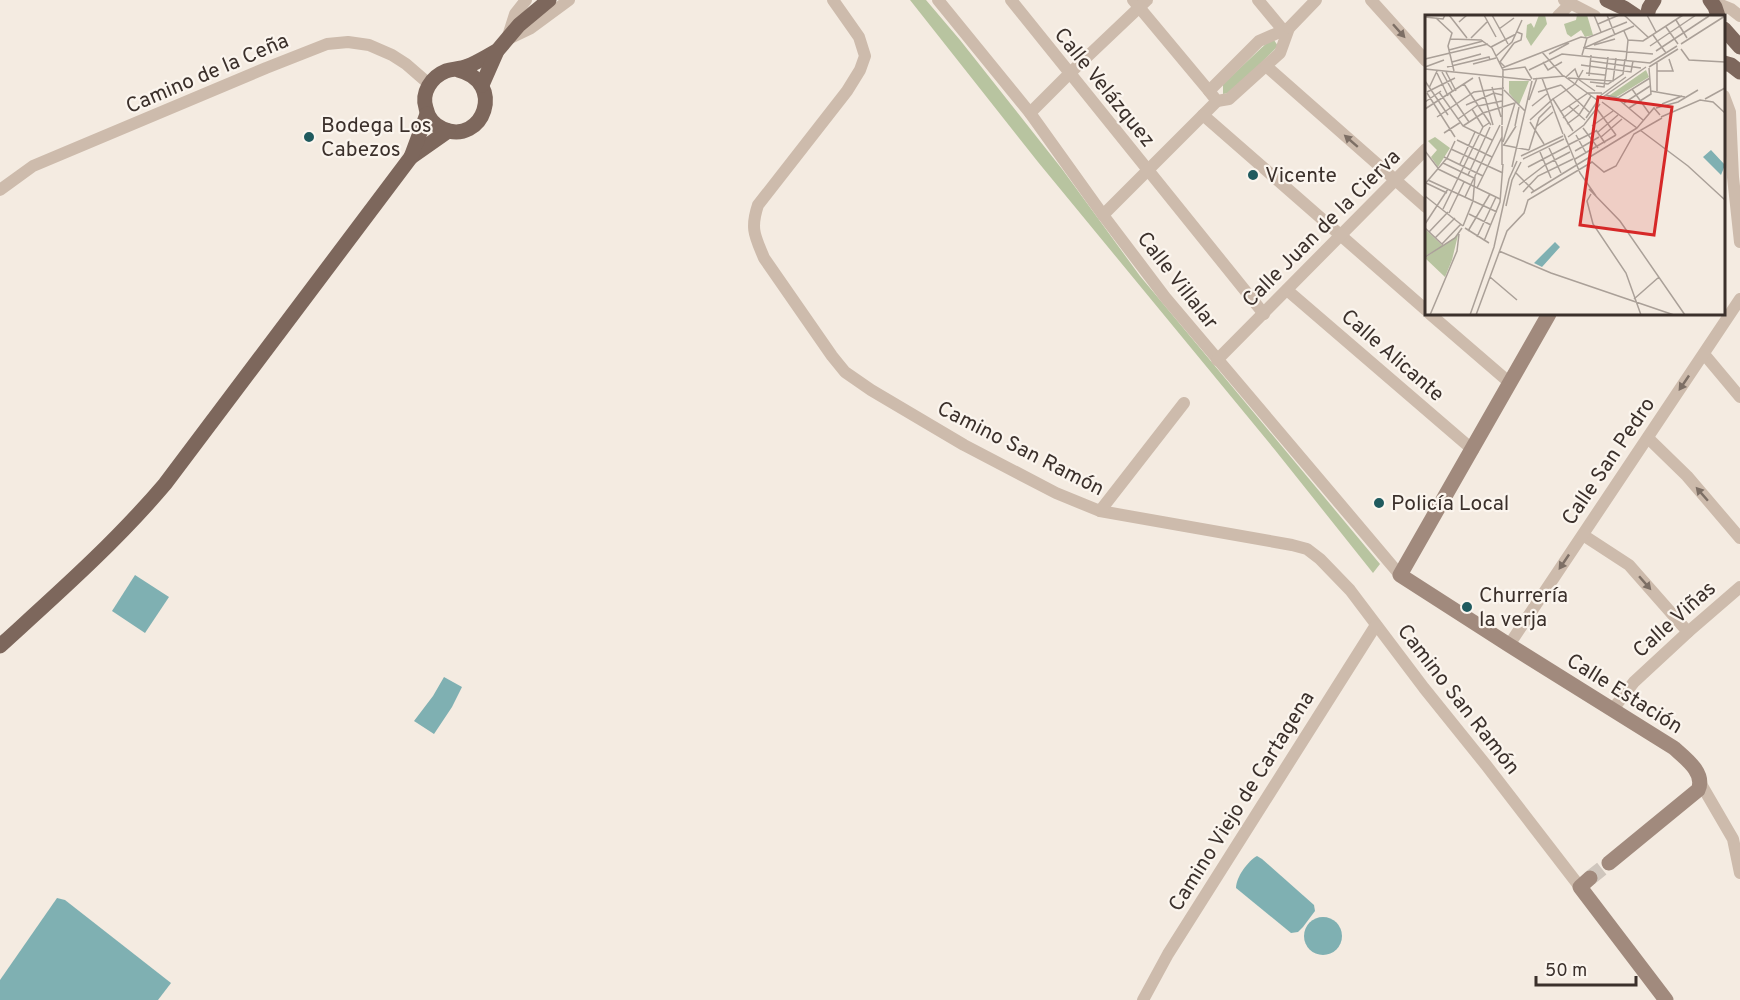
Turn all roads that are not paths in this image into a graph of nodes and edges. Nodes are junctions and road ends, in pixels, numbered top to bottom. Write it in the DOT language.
graph roads {
  1 [pos="549,0"];
  2 [pos="569,0"];
  3 [pos="833,0"];
  4 [pos="938,0"];
  5 [pos="1011,0"];
  6 [pos="1258,0"];
  7 [pos="1316,0"];
  8 [pos="1371,0"];
  9 [pos="1607,0"];
  10 [pos="1654,0"];
  11 [pos="1710,0"];
  12 [pos="1140,2"];
  13 [pos="1567,2"];
  14 [pos="531,5"];
  15 [pos="1559,15"];
  16 [pos="1593,15"];
  17 [pos="1634,15"];
  18 [pos="1647,15"];
  19 [pos="1718,15"];
  20 [pos="1740,16"];
  21 [pos="1286,29"];
  22 [pos="1725,29"];
  23 [pos="502,45"];
  24 [pos="1740,47"];
  25 [pos="1425,60"];
  26 [pos="1725,63"];
  27 [pos="1266,66"];
  28 [pos="458,70"];
  29 [pos="1740,72"];
  30 [pos="1069,74"];
  31 [pos="429,84"];
  32 [pos="482,85"];
  33 [pos="1209,91"];
  34 [pos="1725,99"];
  35 [pos="1217,101"];
  36 [pos="1030,113"];
  37 [pos="427,114"];
  38 [pos="1203,115"];
  39 [pos="448,131"];
  40 [pos="1425,150"];
  41 [pos="411,157"];
  42 [pos="1146,170"];
  43 [pos="1395,180"];
  44 [pos="0,190"];
  45 [pos="1425,206"];
  46 [pos="1103,215"];
  47 [pos="1340,235"];
  48 [pos="1740,242"];
  49 [pos="1287,290"];
  50 [pos="1740,299"];
  51 [pos="1425,309"];
  52 [pos="1264,314"];
  53 [pos="1432,315"];
  54 [pos="1549,315"];
  55 [pos="1704,354"];
  56 [pos="1217,360"];
  57 [pos="1510,383"];
  58 [pos="1740,397"];
  59 [pos="1184,403"];
  60 [pos="1648,438"];
  61 [pos="1473,450"];
  62 [pos="1100,511"];
  63 [pos="1583,534"];
  64 [pos="1740,538"];
  65 [pos="1400,575"];
  66 [pos="1740,587"];
  67 [pos="1376,625"];
  68 [pos="1688,632"];
  69 [pos="1509,645"];
  70 [pos="0,646"];
  71 [pos="1613,710"];
  72 [pos="1701,784"];
  73 [pos="1736,842"];
  74 [pos="1609,863"];
  75 [pos="1740,873"];
  76 [pos="1585,883"];
  77 [pos="1143,1000"];
  78 [pos="1666,1000"];
  1 -- 14 [label="main road"];
  2 -- 23 [label="street"];
  3 -- 62 [label="street, Camino San Ramón"];
  4 -- 36 [label="street, Calle Villalar"];
  5 -- 30 [label="street, Calle Velázquez"];
  6 -- 21 [label="street"];
  7 -- 21 [label="street"];
  8 -- 25 [label="street, one-way"];
  9 -- 17 [label="main road"];
  10 -- 18 [label="main road"];
  11 -- 19 [label="main road"];
  11 -- 20 [label="street"];
  12 -- 30 [label="street"];
  12 -- 33 [label="street"];
  13 -- 15 [label="street"];
  13 -- 16 [label="street"];
  14 -- 23 [label="main road"];
  21 -- 27 [label="street"];
  21 -- 33 [label="street"];
  22 -- 24 [label="main road"];
  23 -- 28 [label="main road"];
  23 -- 32 [label="main road"];
  26 -- 29 [label="main road"];
  27 -- 35 [label="street"];
  43 -- 27 [label="street, one-way"];
  28 -- 31 [label="main road"];
  28 -- 32 [label="main road"];
  30 -- 36 [label="street"];
  30 -- 42 [label="street, Calle Velázquez"];
  31 -- 37 [label="main road"];
  31 -- 44 [label="street, Camino de la Ceña"];
  32 -- 39 [label="main road"];
  33 -- 35 [label="street"];
  34 -- 48 [label="street"];
  35 -- 38 [label="street"];
  36 -- 46 [label="street, Calle Villalar"];
  37 -- 39 [label="main road"];
  37 -- 41 [label="main road"];
  38 -- 42 [label="street"];
  38 -- 47 [label="street"];
  39 -- 41 [label="main road"];
  40 -- 43 [label="street, Calle Juan de la Cierva"];
  41 -- 70 [label="main road"];
  42 -- 46 [label="street"];
  42 -- 52 [label="street"];
  43 -- 45 [label="street"];
  43 -- 47 [label="street, Calle Juan de la Cierva"];
  46 -- 56 [label="street, Calle Villalar"];
  47 -- 49 [label="street, Calle Juan de la Cierva"];
  47 -- 51 [label="street"];
  49 -- 52 [label="street, Calle Juan de la Cierva"];
  49 -- 61 [label="street, Calle Alicante"];
  50 -- 55 [label="street, Calle San Pedro"];
  52 -- 56 [label="street, Calle Juan de la Cierva"];
  53 -- 57 [label="street"];
  54 -- 57 [label="main road"];
  55 -- 58 [label="street"];
  55 -- 60 [label="street, Calle San Pedro, one-way"];
  56 -- 65 [label="street, Calle Villalar"];
  57 -- 61 [label="main road"];
  59 -- 62 [label="street"];
  60 -- 63 [label="street, Calle San Pedro"];
  64 -- 60 [label="street, one-way"];
  61 -- 65 [label="main road"];
  62 -- 67 [label="street, Camino San Ramón"];
  63 -- 68 [label="street, one-way"];
  63 -- 69 [label="street, Calle San Pedro, one-way"];
  65 -- 69 [label="main road, Calle Estación"];
  66 -- 68 [label="street, Calle Viñas"];
  67 -- 76 [label="street, Camino San Ramón"];
  67 -- 77 [label="street, Camino Viejo de Cartagena"];
  68 -- 71 [label="street, Calle Viñas"];
  69 -- 71 [label="main road, Calle Estación"];
  71 -- 72 [label="main road, Calle Estación"];
  72 -- 73 [label="street, Calle Estación"];
  72 -- 74 [label="main road"];
  73 -- 75 [label="street, Calle Estación"];
  76 -- 78 [label="main road"];
}
